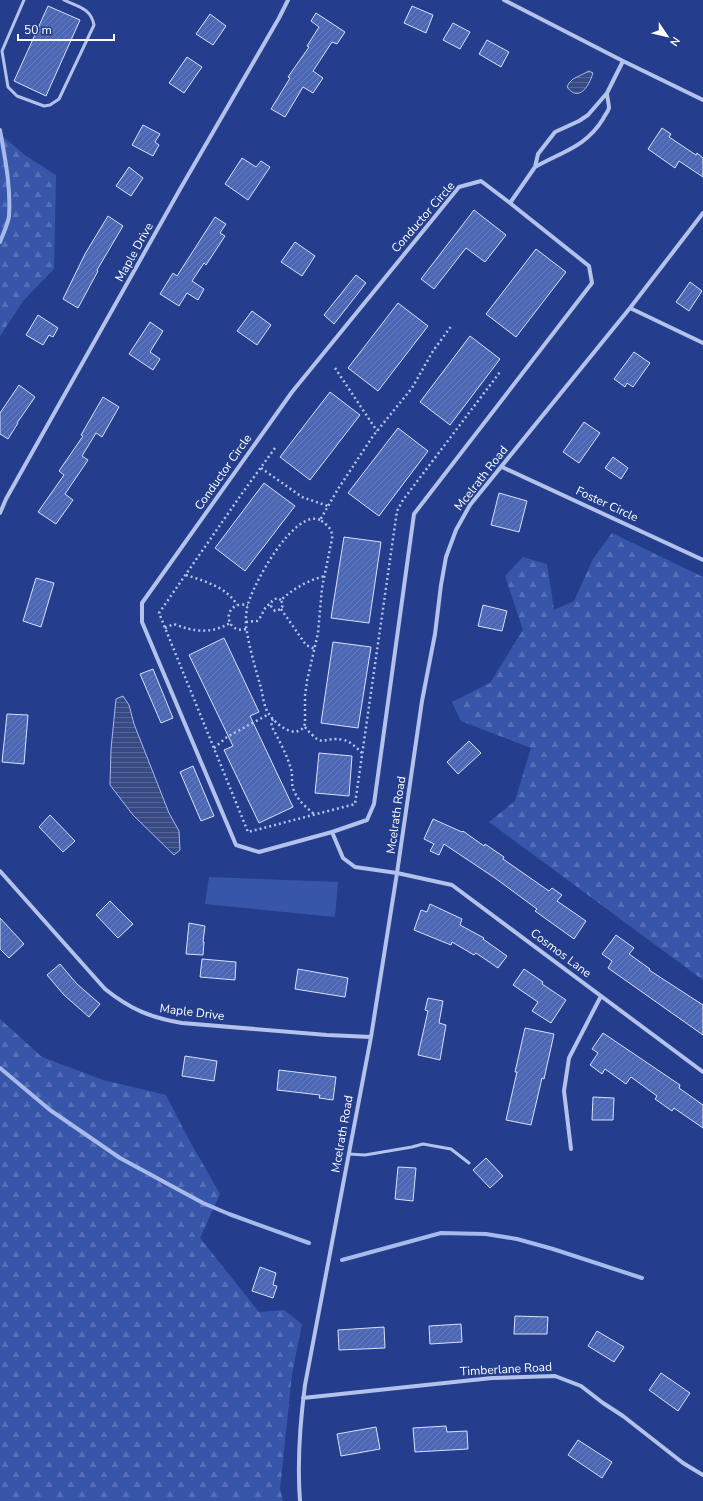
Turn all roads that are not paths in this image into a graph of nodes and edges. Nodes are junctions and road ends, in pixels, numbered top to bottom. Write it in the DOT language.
graph roads {
  1 [pos="24,0"];
  2 [pos="64,0"];
  3 [pos="288,0"];
  4 [pos="504,0"];
  5 [pos="623,61"];
  6 [pos="607,93"];
  7 [pos="703,100"];
  8 [pos="535,167"];
  9 [pos="510,203"];
  10 [pos="703,213"];
  11 [pos="630,308"];
  12 [pos="703,343"];
  13 [pos="502,467"];
  14 [pos="0,513"];
  15 [pos="703,560"];
  16 [pos="332,832"];
  17 [pos="0,871"];
  18 [pos="397,874"];
  19 [pos="601,996"];
  20 [pos="371,1037"];
  21 [pos="703,1072"];
  22 [pos="571,1150"];
  23 [pos="349,1154"];
  24 [pos="469,1162"];
  25 [pos="303,1398"];
  26 [pos="703,1475"];
  27 [pos="300,1501"];
  1 -- 2 [label="lane"];
  3 -- 14 [label="street, Maple Drive"];
  4 -- 5 [label="street"];
  5 -- 6 [label="street"];
  5 -- 7 [label="street"];
  6 -- 8 [label="street"];
  6 -- 8 [label="street"];
  8 -- 9 [label="street"];
  9 -- 16 [label="street, Conductor Circle"];
  9 -- 16 [label="street, Conductor Circle"];
  10 -- 11 [label="street, Mcelrath Road"];
  11 -- 12 [label="street"];
  11 -- 13 [label="street, Mcelrath Road"];
  13 -- 15 [label="street, Foster Circle"];
  13 -- 18 [label="street, Mcelrath Road"];
  16 -- 18 [label="street"];
  17 -- 20 [label="street, Maple Drive"];
  18 -- 19 [label="street, Cosmos Lane"];
  18 -- 20 [label="street, Mcelrath Road"];
  19 -- 21 [label="street, Cosmos Lane"];
  19 -- 22 [label="street"];
  20 -- 23 [label="street, Mcelrath Road"];
  23 -- 24 [label="lane"];
  23 -- 25 [label="street, Mcelrath Road"];
  25 -- 26 [label="street, Timberlane Road"];
  25 -- 27 [label="street, Mcelrath Road"];
}
